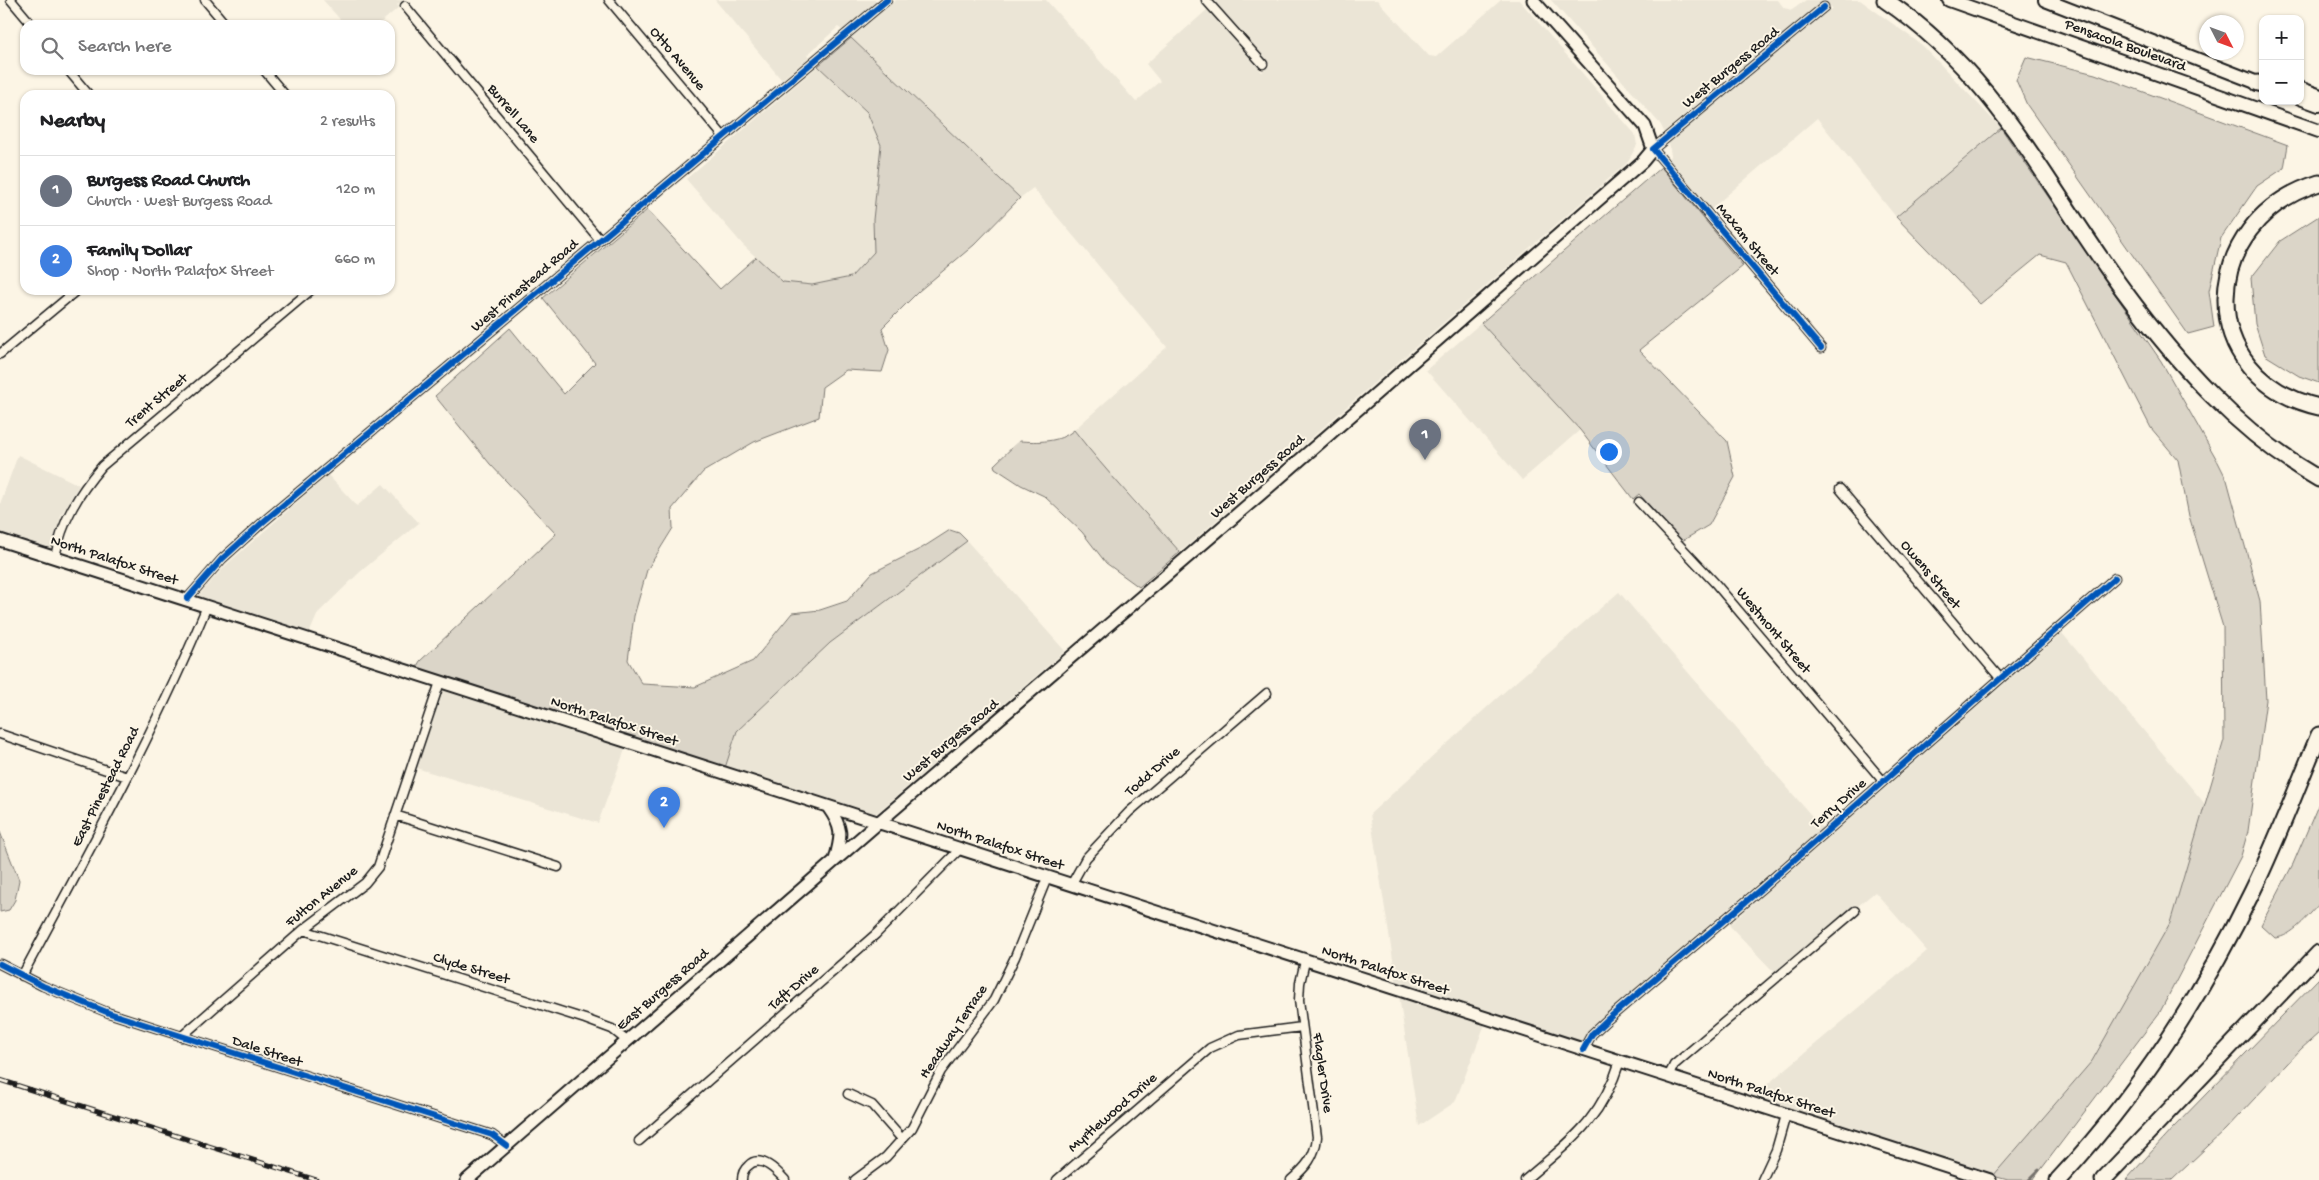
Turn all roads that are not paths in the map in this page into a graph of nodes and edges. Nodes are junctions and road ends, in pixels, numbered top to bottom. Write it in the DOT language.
graph roads {
  1 [pos="11,0"];
  2 [pos="205,0"];
  3 [pos="609,0"];
  4 [pos="887,0"];
  5 [pos="1206,0"];
  6 [pos="1533,0"];
  7 [pos="1885,0"];
  8 [pos="1949,0"];
  9 [pos="2046,0"];
  10 [pos="405,6"];
  11 [pos="1824,7"];
  12 [pos="28,20"];
  13 [pos="222,20"];
  14 [pos="1263,64"];
  15 [pos="72,75"];
  16 [pos="268,75"];
  17 [pos="2259,83"];
  18 [pos="85,90"];
  19 [pos="281,90"];
  20 [pos="2304,91"];
  21 [pos="2319,97"];
  22 [pos="2304,99"];
  23 [pos="2319,105"];
  24 [pos="2319,132"];
  25 [pos="723,136"];
  26 [pos="1653,149"];
  27 [pos="2319,183"];
  28 [pos="600,240"];
  29 [pos="71,295"];
  30 [pos="305,295"];
  31 [pos="1821,348"];
  32 [pos="0,354"];
  33 [pos="2319,407"];
  34 [pos="2319,479"];
  35 [pos="1840,488"];
  36 [pos="1639,502"];
  37 [pos="0,540"];
  38 [pos="55,557"];
  39 [pos="2115,578"];
  40 [pos="187,599"];
  41 [pos="207,606"];
  42 [pos="2000,678"];
  43 [pos="440,682"];
  44 [pos="1267,693"];
  45 [pos="0,734"];
  46 [pos="2319,735"];
  47 [pos="127,777"];
  48 [pos="1883,781"];
  49 [pos="828,806"];
  50 [pos="395,815"];
  51 [pos="878,822"];
  52 [pos="960,849"];
  53 [pos="835,860"];
  54 [pos="558,867"];
  55 [pos="1047,878"];
  56 [pos="1071,885"];
  57 [pos="1856,911"];
  58 [pos="303,930"];
  59 [pos="2319,953"];
  60 [pos="1306,961"];
  61 [pos="0,964"];
  62 [pos="22,976"];
  63 [pos="1302,1027"];
  64 [pos="181,1037"];
  65 [pos="627,1041"];
  66 [pos="1584,1050"];
  67 [pos="1620,1062"];
  68 [pos="1668,1077"];
  69 [pos="848,1094"];
  70 [pos="1786,1115"];
  71 [pos="902,1139"];
  72 [pos="639,1141"];
  73 [pos="507,1146"];
  74 [pos="467,1180"];
  75 [pos="742,1180"];
  76 [pos="785,1180"];
  77 [pos="855,1180"];
  78 [pos="1057,1180"];
  79 [pos="1291,1180"];
  80 [pos="1525,1180"];
  81 [pos="1762,1180"];
  82 [pos="1990,1180"];
  83 [pos="2058,1180"];
  84 [pos="2103,1180"];
  1 -- 12 [label="street"];
  2 -- 13 [label="street"];
  3 -- 25 [label="street, Otto Avenue"];
  4 -- 25 [label="street, West Pinestead Road"];
  5 -- 14 [label="street"];
  6 -- 26 [label="main road"];
  7 -- 34 [label="highway"];
  8 -- 24 [label="main road, Pensacola Boulevard"];
  9 -- 17 [label="main road, Pensacola Boulevard"];
  10 -- 28 [label="street, Burrell Lane"];
  11 -- 26 [label="street, West Burgess Road"];
  15 -- 18 [label="street"];
  16 -- 19 [label="street"];
  20 -- 21 [label="highway"];
  22 -- 23 [label="main road"];
  25 -- 28 [label="street, West Pinestead Road"];
  26 -- 31 [label="street, Maxam Street"];
  26 -- 51 [label="main road, West Burgess Road"];
  27 -- 33 [label="highway"];
  28 -- 40 [label="street, West Pinestead Road"];
  29 -- 32 [label="street"];
  30 -- 38 [label="street, Trent Street"];
  35 -- 42 [label="street, Owens Street"];
  36 -- 48 [label="street, Westmont Street"];
  37 -- 38 [label="main road, North Palafox Street"];
  38 -- 40 [label="main road, North Palafox Street"];
  39 -- 42 [label="street, Terry Drive"];
  40 -- 41 [label="main road, North Palafox Street"];
  41 -- 43 [label="main road, North Palafox Street"];
  41 -- 47 [label="street, East Pinestead Road"];
  42 -- 48 [label="street, Terry Drive"];
  43 -- 49 [label="main road, North Palafox Street"];
  43 -- 50 [label="street, Fulton Avenue"];
  44 -- 56 [label="street, Todd Drive"];
  45 -- 47 [label="street"];
  46 -- 83 [label="highway"];
  47 -- 62 [label="street, East Pinestead Road"];
  48 -- 66 [label="street, Terry Drive"];
  49 -- 51 [label="main road, North Palafox Street"];
  49 -- 53 [label="main road"];
  50 -- 54 [label="street"];
  50 -- 58 [label="street, Fulton Avenue"];
  51 -- 52 [label="main road, North Palafox Street"];
  51 -- 53 [label="main road, East Burgess Road"];
  52 -- 55 [label="main road, North Palafox Street"];
  52 -- 72 [label="street, Taft Drive"];
  53 -- 65 [label="main road, East Burgess Road"];
  55 -- 56 [label="main road, North Palafox Street"];
  55 -- 71 [label="street, Headway Terrace"];
  56 -- 60 [label="main road, North Palafox Street"];
  57 -- 68 [label="street"];
  58 -- 64 [label="street, Fulton Avenue"];
  58 -- 65 [label="street, Clyde Street"];
  59 -- 84 [label="highway"];
  60 -- 63 [label="street, Flagler Drive"];
  60 -- 66 [label="main road, North Palafox Street"];
  61 -- 62 [label="street, Dale Street"];
  62 -- 64 [label="street, Dale Street"];
  63 -- 78 [label="street, Myrtlewood Drive"];
  63 -- 79 [label="street, Flagler Drive"];
  64 -- 73 [label="street, Dale Street"];
  65 -- 73 [label="main road, East Burgess Road"];
  66 -- 67 [label="main road, North Palafox Street"];
  67 -- 68 [label="main road, North Palafox Street"];
  67 -- 80 [label="street"];
  68 -- 70 [label="main road, North Palafox Street"];
  69 -- 71 [label="street"];
  70 -- 81 [label="street"];
  70 -- 82 [label="main road, North Palafox Street"];
  71 -- 77 [label="street, Headway Terrace"];
  73 -- 74 [label="main road, East Burgess Road"];
  75 -- 76 [label="street"];
}
